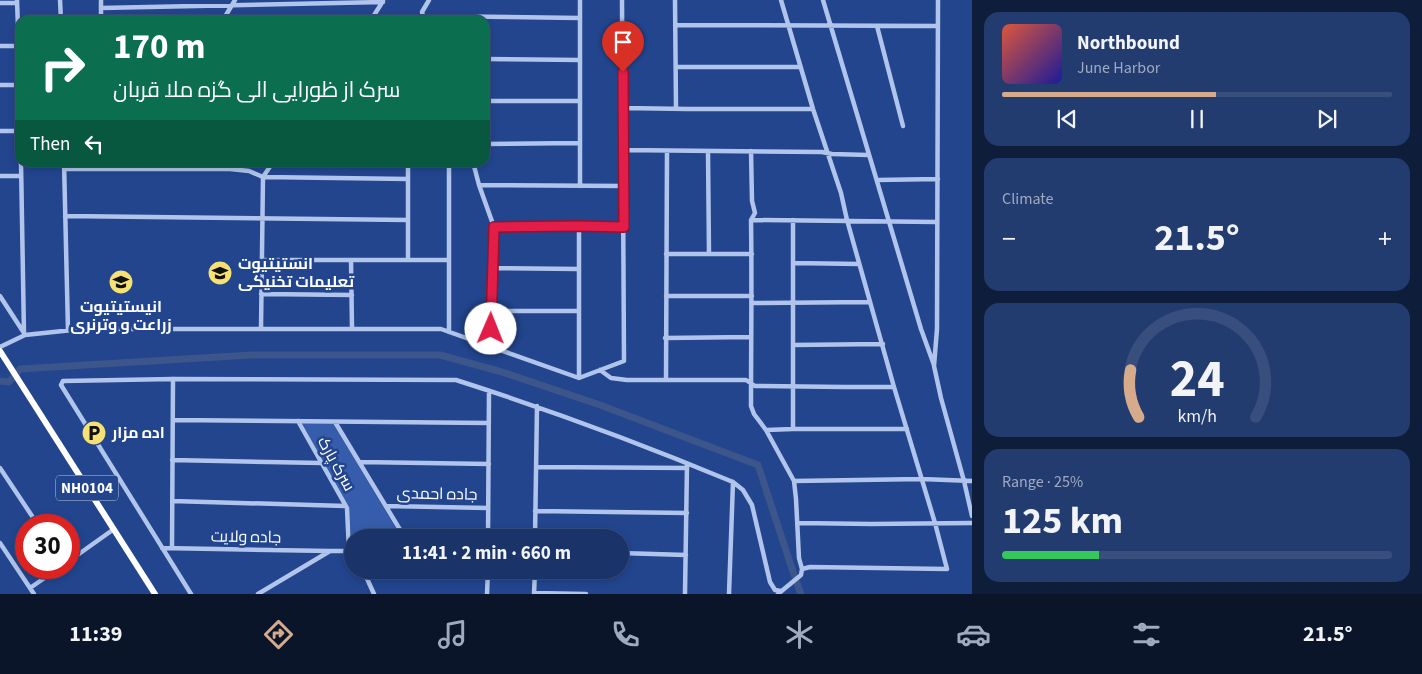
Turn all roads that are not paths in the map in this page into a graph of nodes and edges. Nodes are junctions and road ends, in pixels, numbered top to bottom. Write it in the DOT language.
graph roads {
  1 [pos="60,0"];
  2 [pos="101,0"];
  3 [pos="234,0"];
  4 [pos="429,0"];
  5 [pos="580,0"];
  6 [pos="622,0"];
  7 [pos="675,0"];
  8 [pos="781,0"];
  9 [pos="823,0"];
  10 [pos="938,0"];
  11 [pos="17,1"];
  12 [pos="383,1"];
  13 [pos="0,3"];
  14 [pos="231,6"];
  15 [pos="101,8"];
  16 [pos="17,15"];
  17 [pos="61,15"];
  18 [pos="101,15"];
  19 [pos="226,15"];
  20 [pos="373,15"];
  21 [pos="423,15"];
  22 [pos="490,17"];
  23 [pos="580,18"];
  24 [pos="675,25"];
  25 [pos="788,25"];
  26 [pos="830,25"];
  27 [pos="877,26"];
  28 [pos="938,26"];
  29 [pos="0,46"];
  30 [pos="15,46"];
  31 [pos="490,59"];
  32 [pos="580,60"];
  33 [pos="676,67"];
  34 [pos="800,67"];
  35 [pos="0,85"];
  36 [pos="15,85"];
  37 [pos="490,101"];
  38 [pos="580,101"];
  39 [pos="623,108"];
  40 [pos="676,108"];
  41 [pos="812,109"];
  42 [pos="903,126"];
  43 [pos="0,131"];
  44 [pos="15,131"];
  45 [pos="580,143"];
  46 [pos="490,144"];
  47 [pos="624,150"];
  48 [pos="667,151"];
  49 [pos="708,151"];
  50 [pos="751,151"];
  51 [pos="826,153"];
  52 [pos="868,155"];
  53 [pos="21,167"];
  54 [pos="269,167"];
  55 [pos="408,167"];
  56 [pos="449,167"];
  57 [pos="474,167"];
  58 [pos="64,169"];
  59 [pos="0,176"];
  60 [pos="21,176"];
  61 [pos="262,177"];
  62 [pos="408,179"];
  63 [pos="938,179"];
  64 [pos="877,180"];
  65 [pos="479,186"];
  66 [pos="580,186"];
  67 [pos="624,186"];
  68 [pos="65,216"];
  69 [pos="262,218"];
  70 [pos="408,220"];
  71 [pos="752,220"];
  72 [pos="793,220"];
  73 [pos="847,220"];
  74 [pos="888,221"];
  75 [pos="937,222"];
  76 [pos="579,226"];
  77 [pos="494,227"];
  78 [pos="624,227"];
  79 [pos="666,254"];
  80 [pos="709,254"];
  81 [pos="752,254"];
  82 [pos="261,260"];
  83 [pos="351,260"];
  84 [pos="408,260"];
  85 [pos="449,260"];
  86 [pos="793,263"];
  87 [pos="859,264"];
  88 [pos="492,268"];
  89 [pos="578,269"];
  90 [pos="261,294"];
  91 [pos="0,296"];
  92 [pos="352,296"];
  93 [pos="666,296"];
  94 [pos="752,296"];
  95 [pos="870,302"];
  96 [pos="752,303"];
  97 [pos="793,303"];
  98 [pos="491,311"];
  99 [pos="579,311"];
  100 [pos="261,328"];
  101 [pos="352,328"];
  102 [pos="68,330"];
  103 [pos="449,332"];
  104 [pos="25,334"];
  105 [pos="751,337"];
  106 [pos="665,338"];
  107 [pos="883,344"];
  108 [pos="793,345"];
  109 [pos="0,346"];
  110 [pos="491,347"];
  111 [pos="0,350"];
  112 [pos="934,366"];
  113 [pos="600,370"];
  114 [pos="579,378"];
  115 [pos="173,379"];
  116 [pos="666,379"];
  117 [pos="751,383"];
  118 [pos="793,386"];
  119 [pos="894,386"];
  120 [pos="489,391"];
  121 [pos="537,406"];
  122 [pos="173,420"];
  123 [pos="298,421"];
  124 [pos="335,422"];
  125 [pos="489,423"];
  126 [pos="793,429"];
  127 [pos="907,429"];
  128 [pos="766,430"];
  129 [pos="172,460"];
  130 [pos="360,462"];
  131 [pos="322,463"];
  132 [pos="489,464"];
  133 [pos="687,465"];
  134 [pos="536,467"];
  135 [pos="0,468"];
  136 [pos="922,479"];
  137 [pos="794,481"];
  138 [pos="964,481"];
  139 [pos="972,481"];
  140 [pos="733,482"];
  141 [pos="172,501"];
  142 [pos="346,506"];
  143 [pos="386,506"];
  144 [pos="488,508"];
  145 [pos="535,512"];
  146 [pos="687,513"];
  147 [pos="31,514"];
  148 [pos="972,516"];
  149 [pos="798,523"];
  150 [pos="936,523"];
  151 [pos="972,523"];
  152 [pos="114,529"];
  153 [pos="349,529"];
  154 [pos="400,529"];
  155 [pos="488,529"];
  156 [pos="535,529"];
  157 [pos="0,543"];
  158 [pos="162,548"];
  159 [pos="172,548"];
  160 [pos="330,551"];
  161 [pos="344,551"];
  162 [pos="80,553"];
  163 [pos="629,553"];
  164 [pos="686,555"];
  165 [pos="802,569"];
  166 [pos="43,579"];
  167 [pos="367,579"];
  168 [pos="488,579"];
  169 [pos="535,579"];
  170 [pos="30,588"];
  171 [pos="780,592"];
  172 [pos="34,594"];
  173 [pos="155,594"];
  174 [pos="191,594"];
  175 [pos="258,594"];
  176 [pos="374,594"];
  177 [pos="487,594"];
  178 [pos="534,594"];
  179 [pos="586,594"];
  180 [pos="686,594"];
  181 [pos="729,594"];
  1 -- 17 [label="street"];
  2 -- 15 [label="street"];
  3 -- 14 [label="street"];
  4 -- 21 [label="street"];
  5 -- 23 [label="street"];
  6 -- 39 [label="street"];
  7 -- 24 [label="street"];
  8 -- 25 [label="street"];
  9 -- 26 [label="street"];
  10 -- 28 [label="street"];
  11 -- 13 [label="street"];
  11 -- 16 [label="street"];
  12 -- 14 [label="street"];
  12 -- 20 [label="street"];
  14 -- 15 [label="street"];
  14 -- 19 [label="street"];
  15 -- 18 [label="street"];
  22 -- 23 [label="street"];
  23 -- 32 [label="street"];
  24 -- 25 [label="street"];
  24 -- 33 [label="street"];
  25 -- 26 [label="street"];
  25 -- 34 [label="street"];
  26 -- 27 [label="street"];
  26 -- 52 [label="street"];
  27 -- 28 [label="street"];
  27 -- 42 [label="street"];
  28 -- 63 [label="street"];
  29 -- 30 [label="street"];
  31 -- 32 [label="street"];
  32 -- 38 [label="street"];
  33 -- 34 [label="street"];
  33 -- 40 [label="street"];
  34 -- 41 [label="street"];
  35 -- 36 [label="street"];
  37 -- 38 [label="street"];
  38 -- 45 [label="street"];
  39 -- 40 [label="street"];
  39 -- 47 [label="street"];
  40 -- 41 [label="street"];
  41 -- 51 [label="street"];
  43 -- 44 [label="street"];
  45 -- 46 [label="street"];
  45 -- 66 [label="street"];
  47 -- 48 [label="street"];
  47 -- 67 [label="street"];
  48 -- 49 [label="street"];
  48 -- 79 [label="street"];
  49 -- 50 [label="street"];
  49 -- 80 [label="street"];
  50 -- 51 [label="street"];
  50 -- 71 [label="street"];
  51 -- 52 [label="street"];
  51 -- 73 [label="street"];
  52 -- 64 [label="street"];
  53 -- 60 [label="street"];
  54 -- 61 [label="street"];
  55 -- 62 [label="street"];
  56 -- 85 [label="street"];
  57 -- 65 [label="street"];
  58 -- 61 [label="street"];
  58 -- 68 [label="street"];
  59 -- 60 [label="street"];
  60 -- 104 [label="street"];
  61 -- 62 [label="street"];
  61 -- 69 [label="street"];
  62 -- 70 [label="street"];
  63 -- 64 [label="street"];
  63 -- 75 [label="street"];
  64 -- 74 [label="street"];
  65 -- 66 [label="street"];
  65 -- 77 [label="street"];
  66 -- 67 [label="street"];
  67 -- 78 [label="street"];
  68 -- 69 [label="street"];
  68 -- 102 [label="street"];
  69 -- 70 [label="street"];
  69 -- 82 [label="street"];
  70 -- 84 [label="street"];
  71 -- 72 [label="street"];
  71 -- 81 [label="street"];
  72 -- 73 [label="street"];
  72 -- 86 [label="street"];
  73 -- 74 [label="street"];
  73 -- 87 [label="street"];
  74 -- 75 [label="street"];
  74 -- 112 [label="street"];
  75 -- 112 [label="street"];
  76 -- 77 [label="street"];
  76 -- 78 [label="street"];
  76 -- 89 [label="street"];
  77 -- 88 [label="street"];
  78 -- 113 [label="street"];
  79 -- 80 [label="street"];
  79 -- 93 [label="street"];
  80 -- 81 [label="street"];
  81 -- 94 [label="street"];
  82 -- 83 [label="street"];
  82 -- 90 [label="street"];
  83 -- 84 [label="street"];
  83 -- 92 [label="street"];
  84 -- 85 [label="street"];
  85 -- 103 [label="street"];
  86 -- 87 [label="street"];
  86 -- 97 [label="street"];
  87 -- 95 [label="street"];
  88 -- 89 [label="street"];
  88 -- 98 [label="street"];
  89 -- 99 [label="street"];
  90 -- 92 [label="street"];
  90 -- 100 [label="street"];
  91 -- 104 [label="street"];
  92 -- 101 [label="street"];
  93 -- 94 [label="street"];
  93 -- 106 [label="street"];
  94 -- 96 [label="street"];
  95 -- 97 [label="street"];
  95 -- 107 [label="street"];
  96 -- 97 [label="street"];
  96 -- 105 [label="street"];
  97 -- 108 [label="street"];
  98 -- 99 [label="street"];
  98 -- 110 [label="street"];
  99 -- 114 [label="street"];
  100 -- 101 [label="street"];
  100 -- 102 [label="street"];
  101 -- 103 [label="street"];
  102 -- 104 [label="street"];
  103 -- 110 [label="street"];
  104 -- 109 [label="street"];
  105 -- 106 [label="street"];
  105 -- 117 [label="street"];
  106 -- 116 [label="street"];
  107 -- 108 [label="street"];
  107 -- 119 [label="street"];
  108 -- 118 [label="street"];
  110 -- 114 [label="street"];
  111 -- 152 [label="highway, NH0104"];
  112 -- 138 [label="street"];
  113 -- 114 [label="street"];
  113 -- 116 [label="street"];
  115 -- 120 [label="street"];
  115 -- 122 [label="street"];
  115 -- 158 [label="street"];
  116 -- 117 [label="street"];
  117 -- 118 [label="street"];
  117 -- 128 [label="street"];
  118 -- 119 [label="street"];
  118 -- 126 [label="street"];
  119 -- 127 [label="street"];
  120 -- 121 [label="street"];
  120 -- 125 [label="street"];
  121 -- 133 [label="street"];
  121 -- 134 [label="street"];
  122 -- 123 [label="street"];
  122 -- 129 [label="street"];
  123 -- 124 [label="street"];
  123 -- 131 [label="street, سرک پارک"];
  124 -- 125 [label="street"];
  124 -- 130 [label="street, سرک پارک"];
  125 -- 132 [label="street"];
  126 -- 127 [label="street"];
  126 -- 128 [label="street"];
  127 -- 136 [label="street"];
  128 -- 137 [label="street"];
  129 -- 131 [label="street"];
  129 -- 141 [label="street"];
  130 -- 132 [label="street"];
  130 -- 143 [label="street, سرک پارک"];
  131 -- 142 [label="street, سرک پارک"];
  132 -- 144 [label="street"];
  133 -- 134 [label="street"];
  133 -- 140 [label="street"];
  133 -- 146 [label="street"];
  134 -- 145 [label="street"];
  135 -- 147 [label="street"];
  136 -- 137 [label="street"];
  136 -- 138 [label="street"];
  136 -- 150 [label="street"];
  137 -- 149 [label="street"];
  138 -- 139 [label="street"];
  138 -- 148 [label="street"];
  140 -- 171 [label="street"];
  140 -- 181 [label="street"];
  141 -- 142 [label="street"];
  141 -- 159 [label="street"];
  142 -- 153 [label="street, سرک پارک"];
  143 -- 144 [label="street, جاده احمدی"];
  143 -- 154 [label="street, سرک پارک"];
  144 -- 155 [label="street"];
  145 -- 146 [label="street"];
  145 -- 156 [label="street"];
  146 -- 164 [label="street"];
  149 -- 150 [label="street"];
  149 -- 165 [label="street"];
  150 -- 151 [label="street"];
  150 -- 165 [label="street"];
  152 -- 162 [label="street"];
  152 -- 173 [label="highway, NH0104"];
  157 -- 170 [label="street"];
  158 -- 159 [label="street, جاده ولایت"];
  158 -- 174 [label="street"];
  159 -- 160 [label="street, جاده ولایت"];
  160 -- 161 [label="street, جاده ولایت"];
  160 -- 175 [label="street"];
  163 -- 164 [label="street"];
  164 -- 180 [label="street"];
  165 -- 171 [label="street"];
  166 -- 170 [label="street"];
  167 -- 176 [label="street"];
  168 -- 177 [label="street"];
  169 -- 178 [label="street"];
  170 -- 172 [label="street"];
  178 -- 179 [label="street"];
}
